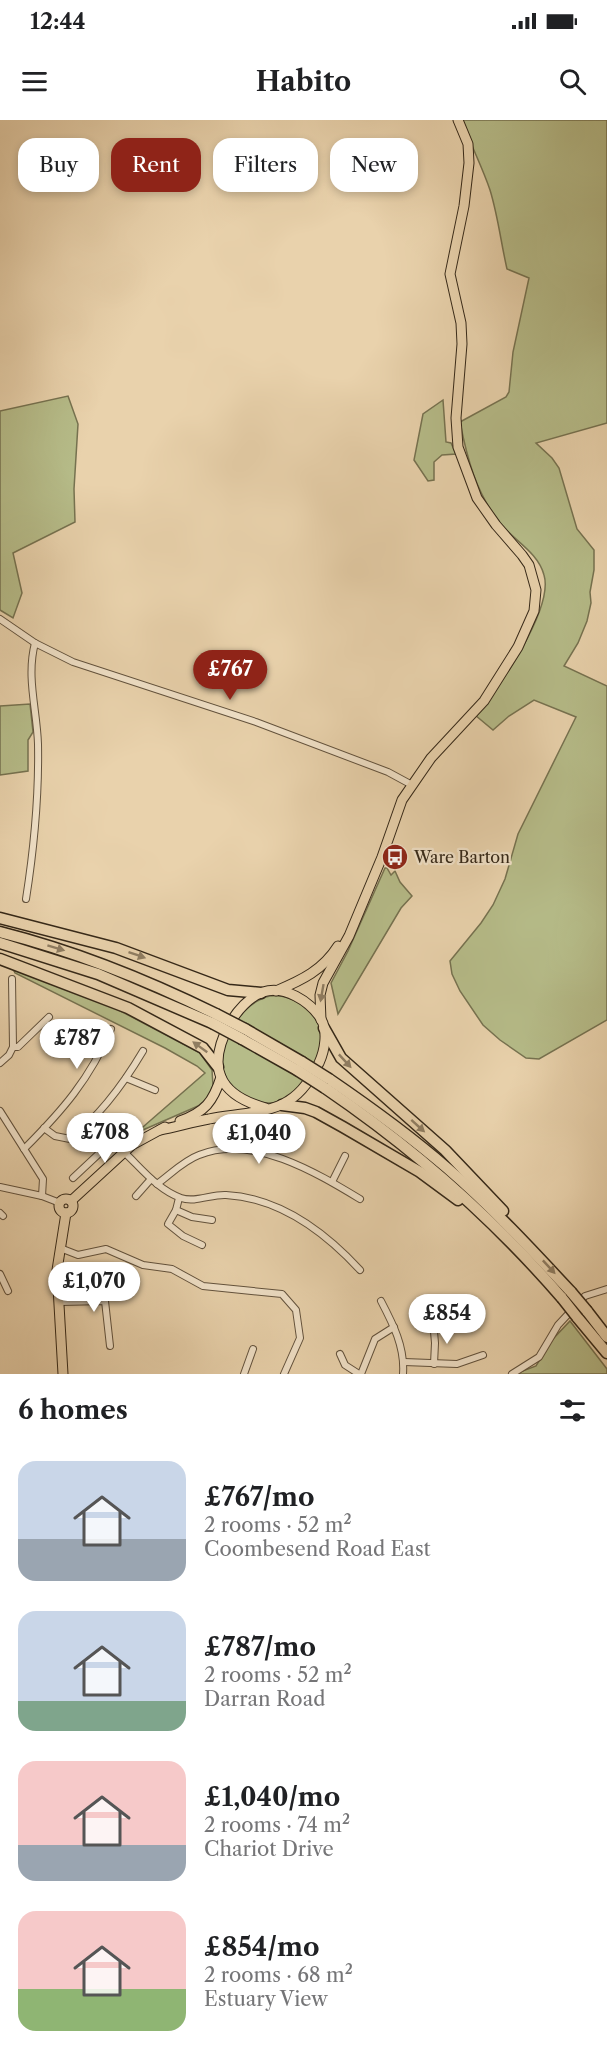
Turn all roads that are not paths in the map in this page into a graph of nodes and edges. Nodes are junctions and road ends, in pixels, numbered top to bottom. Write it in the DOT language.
graph roads {
  1 [pos="458,120"];
  2 [pos="0,619"];
  3 [pos="34,644"];
  4 [pos="412,785"];
  5 [pos="26,899"];
  6 [pos="0,918"];
  7 [pos="350,930"];
  8 [pos="0,932"];
  9 [pos="0,943"];
  10 [pos="0,959"];
  11 [pos="12,979"];
  12 [pos="276,991"];
  13 [pos="261,993"];
  14 [pos="50,1017"];
  15 [pos="214,1018"];
  16 [pos="323,1024"];
  17 [pos="111,1029"];
  18 [pos="12,1047"];
  19 [pos="143,1051"];
  20 [pos="0,1064"];
  21 [pos="220,1072"];
  22 [pos="126,1078"];
  23 [pos="327,1084"];
  24 [pos="155,1090"];
  25 [pos="282,1105"];
  26 [pos="266,1108"];
  27 [pos="0,1111"];
  28 [pos="87,1126"];
  29 [pos="44,1128"];
  30 [pos="160,1130"];
  31 [pos="120,1133"];
  32 [pos="110,1143"];
  33 [pos="24,1149"];
  34 [pos="124,1152"];
  35 [pos="345,1156"];
  36 [pos="73,1178"];
  37 [pos="151,1179"];
  38 [pos="333,1182"];
  39 [pos="157,1184"];
  40 [pos="1,1190"];
  41 [pos="42,1196"];
  42 [pos="136,1196"];
  43 [pos="179,1198"];
  44 [pos="360,1199"];
  45 [pos="71,1201"];
  46 [pos="60,1203"];
  47 [pos="176,1210"];
  48 [pos="66,1213"];
  49 [pos="212,1220"];
  50 [pos="508,1239"];
  51 [pos="202,1245"];
  52 [pos="60,1248"];
  53 [pos="532,1249"];
  54 [pos="360,1270"];
  55 [pos="0,1274"];
  56 [pos="607,1289"];
  57 [pos="8,1291"];
  58 [pos="566,1295"];
  59 [pos="381,1301"];
  60 [pos="58,1302"];
  61 [pos="446,1313"];
  62 [pos="428,1314"];
  63 [pos="437,1314"];
  64 [pos="582,1314"];
  65 [pos="394,1327"];
  66 [pos="607,1337"];
  67 [pos="110,1346"];
  68 [pos="253,1349"];
  69 [pos="340,1353"];
  70 [pos="607,1353"];
  71 [pos="483,1355"];
  72 [pos="404,1362"];
  73 [pos="434,1364"];
  74 [pos="63,1374"];
  75 [pos="244,1374"];
  76 [pos="284,1374"];
  77 [pos="360,1374"];
  78 [pos="403,1374"];
  79 [pos="514,1374"];
  1 -- 4 [label="main road"];
  2 -- 3 [label="street"];
  3 -- 4 [label="street"];
  3 -- 5 [label="street"];
  4 -- 7 [label="main road"];
  6 -- 13 [label="highway, one-way"];
  7 -- 12 [label="main road"];
  7 -- 16 [label="main road, one-way"];
  8 -- 15 [label="highway, one-way"];
  9 -- 15 [label="highway"];
  21 -- 10 [label="highway, one-way"];
  11 -- 18 [label="street"];
  12 -- 13 [label="main road"];
  12 -- 16 [label="main road"];
  13 -- 21 [label="main road"];
  14 -- 18 [label="street"];
  15 -- 23 [label="highway, bridge"];
  16 -- 25 [label="main road"];
  16 -- 53 [label="highway, one-way"];
  17 -- 29 [label="street"];
  18 -- 20 [label="street"];
  19 -- 22 [label="street"];
  21 -- 26 [label="main road"];
  21 -- 30 [label="main road"];
  22 -- 24 [label="street"];
  22 -- 28 [label="street"];
  23 -- 50 [label="highway"];
  23 -- 53 [label="highway"];
  25 -- 26 [label="main road"];
  25 -- 50 [label="highway"];
  26 -- 30 [label="main road"];
  27 -- 33 [label="street"];
  28 -- 29 [label="street"];
  28 -- 32 [label="street"];
  29 -- 33 [label="street"];
  30 -- 34 [label="main road"];
  31 -- 32 [label="street"];
  32 -- 36 [label="street"];
  33 -- 41 [label="street"];
  34 -- 37 [label="street"];
  34 -- 45 [label="main road"];
  35 -- 38 [label="street"];
  37 -- 39 [label="street"];
  37 -- 42 [label="street"];
  38 -- 39 [label="street"];
  38 -- 44 [label="street"];
  39 -- 43 [label="street"];
  40 -- 41 [label="street"];
  41 -- 46 [label="street"];
  43 -- 47 [label="street"];
  43 -- 54 [label="street"];
  45 -- 46 [label="main road"];
  45 -- 48 [label="main road"];
  46 -- 48 [label="main road"];
  47 -- 49 [label="street"];
  47 -- 51 [label="street"];
  48 -- 52 [label="main road"];
  50 -- 58 [label="highway"];
  52 -- 60 [label="main road"];
  52 -- 76 [label="street"];
  53 -- 58 [label="highway, one-way"];
  55 -- 57 [label="street"];
  56 -- 79 [label="street"];
  58 -- 64 [label="highway, bridge"];
  59 -- 65 [label="street"];
  60 -- 67 [label="street"];
  60 -- 74 [label="main road"];
  61 -- 63 [label="street"];
  62 -- 63 [label="street"];
  63 -- 73 [label="street"];
  64 -- 66 [label="highway"];
  64 -- 70 [label="highway"];
  65 -- 72 [label="street"];
  65 -- 77 [label="street"];
  68 -- 75 [label="street"];
  69 -- 77 [label="street"];
  71 -- 73 [label="street"];
  72 -- 73 [label="street"];
  72 -- 78 [label="street"];
}
